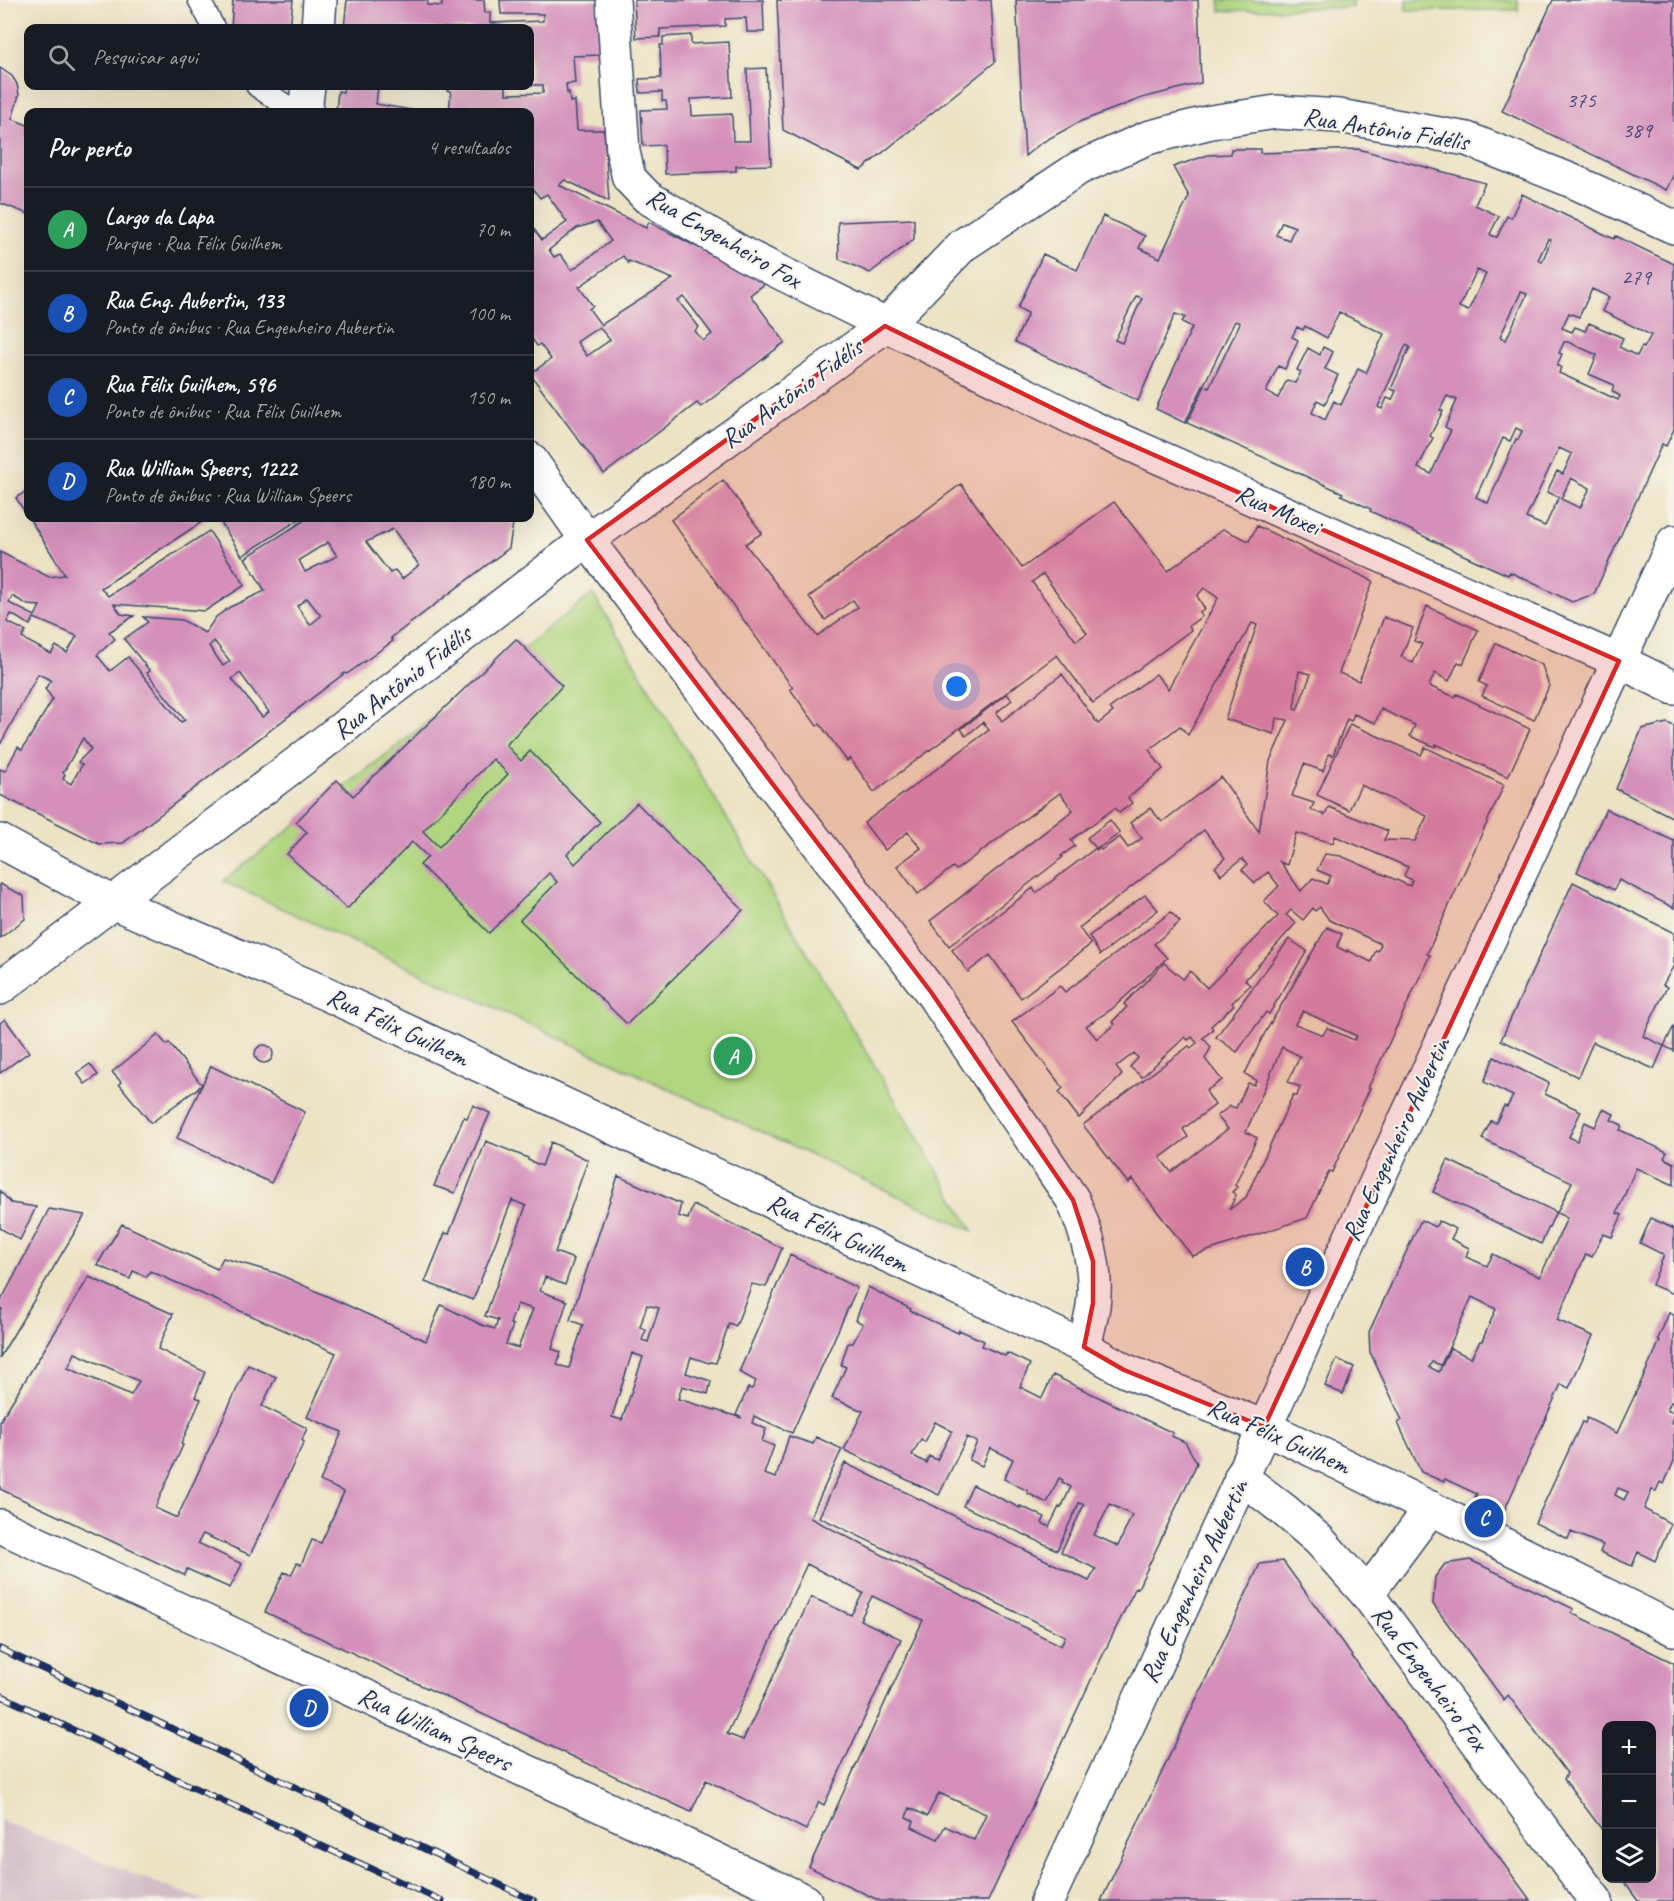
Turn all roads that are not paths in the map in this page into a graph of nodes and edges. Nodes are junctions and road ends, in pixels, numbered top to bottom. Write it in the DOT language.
graph roads {
  1 [pos="320,0"];
  2 [pos="613,0"];
  3 [pos="318,24"];
  4 [pos="263,90"];
  5 [pos="308,90"];
  6 [pos="289,108"];
  7 [pos="305,108"];
  8 [pos="1674,227"];
  9 [pos="885,326"];
  10 [pos="534,465"];
  11 [pos="587,540"];
  12 [pos="1674,542"];
  13 [pos="1619,661"];
  14 [pos="1674,688"];
  15 [pos="0,841"];
  16 [pos="112,902"];
  17 [pos="0,988"];
  18 [pos="1084,1347"];
  19 [pos="1264,1427"];
  20 [pos="1241,1477"];
  21 [pos="1431,1508"];
  22 [pos="0,1526"];
  23 [pos="1367,1594"];
  24 [pos="1674,1629"];
  25 [pos="805,1901"];
  26 [pos="1047,1901"];
  27 [pos="1596,1901"];
  1 -- 3 [label="street"];
  2 -- 9 [label="street, Rua Engenheiro Fox"];
  4 -- 6 [label="lane"];
  5 -- 7 [label="street"];
  8 -- 9 [label="street, Rua Antônio Fidélis"];
  9 -- 11 [label="street, Rua Antônio Fidélis"];
  9 -- 13 [label="street, Rua Moxei"];
  10 -- 11 [label="street"];
  11 -- 16 [label="street, Rua Antônio Fidélis"];
  11 -- 18 [label="street"];
  12 -- 13 [label="street, Rua Engenheiro Aubertin"];
  13 -- 14 [label="street, Rua Moxei"];
  13 -- 19 [label="street, Rua Engenheiro Aubertin"];
  15 -- 16 [label="street, Rua Félix Guilhem"];
  16 -- 17 [label="street, Rua Antônio Fidélis"];
  16 -- 18 [label="street, Rua Félix Guilhem"];
  18 -- 19 [label="street, Rua Félix Guilhem"];
  19 -- 20 [label="street, Rua Engenheiro Aubertin"];
  19 -- 21 [label="street, Rua Félix Guilhem"];
  20 -- 23 [label="street, Rua Engenheiro Fox"];
  20 -- 26 [label="street, Rua Engenheiro Aubertin"];
  21 -- 23 [label="street"];
  21 -- 24 [label="street, Rua Félix Guilhem"];
  22 -- 25 [label="street, Rua William Speers"];
  23 -- 27 [label="street, Rua Engenheiro Fox"];
}
